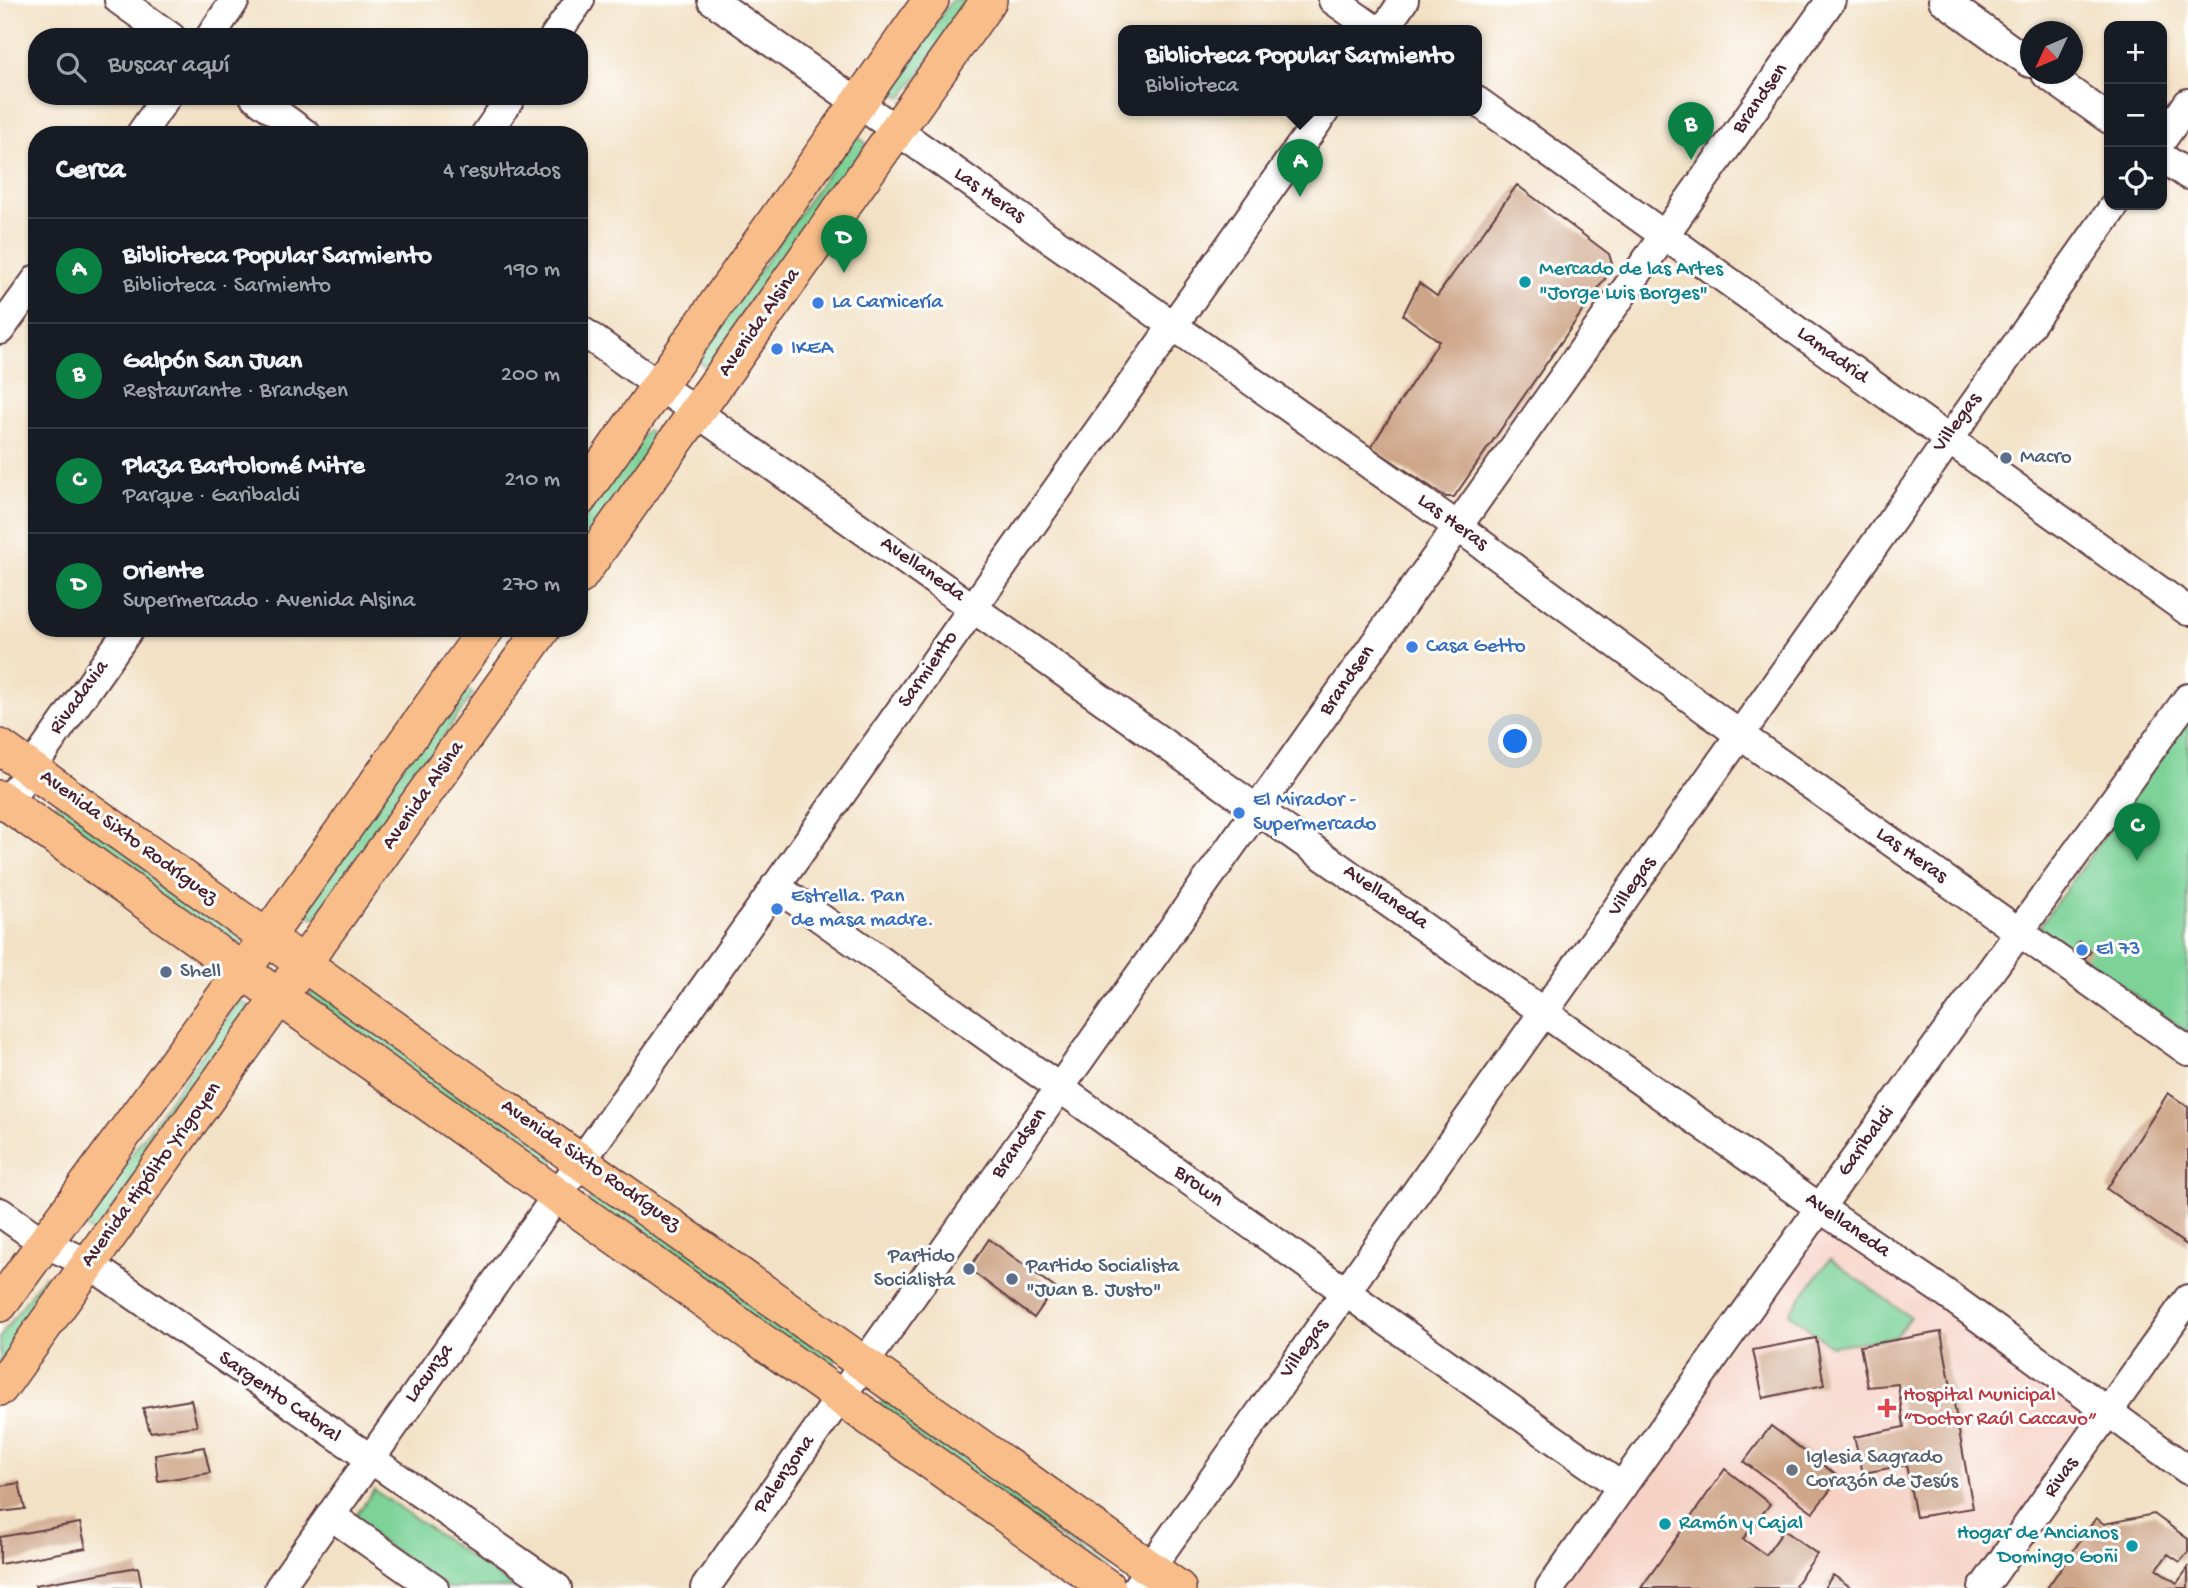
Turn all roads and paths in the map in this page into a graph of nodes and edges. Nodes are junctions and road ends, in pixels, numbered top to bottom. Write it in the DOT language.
graph roads {
  1 [pos="119,0"];
  2 [pos="235,0"];
  3 [pos="580,0"];
  4 [pos="712,0"];
  5 [pos="931,0"];
  6 [pos="989,0"];
  7 [pos="1333,0"];
  8 [pos="1404,0"];
  9 [pos="1831,0"];
  10 [pos="1944,0"];
  11 [pos="1368,25"];
  12 [pos="1386,25"];
  13 [pos="158,28"];
  14 [pos="216,28"];
  15 [pos="560,28"];
  16 [pos="2020,55"];
  17 [pos="2060,84"];
  18 [pos="2188,103"];
  19 [pos="859,104"];
  20 [pos="161,105"];
  21 [pos="266,105"];
  22 [pos="506,105"];
  23 [pos="1482,105"];
  24 [pos="2104,115"];
  25 [pos="1321,116"];
  26 [pos="146,126"];
  27 [pos="295,126"];
  28 [pos="491,126"];
  29 [pos="896,130"];
  30 [pos="2167,133"];
  31 [pos="2167,160"];
  32 [pos="2188,175"];
  33 [pos="2111,210"];
  34 [pos="1665,234"];
  35 [pos="28,291"];
  36 [pos="1173,325"];
  37 [pos="0,330"];
  38 [pos="588,335"];
  39 [pos="660,386"];
  40 [pos="697,411"];
  41 [pos="1946,439"];
  42 [pos="588,486"];
  43 [pos="1457,526"];
  44 [pos="588,564"];
  45 [pos="974,607"];
  46 [pos="2188,611"];
  47 [pos="124,637"];
  48 [pos="537,637"];
  49 [pos="479,640"];
  50 [pos="508,677"];
  51 [pos="2188,698"];
  52 [pos="1740,735"];
  53 [pos="0,747"];
  54 [pos="30,768"];
  55 [pos="3,801"];
  56 [pos="1257,808"];
  57 [pos="775,886"];
  58 [pos="2019,931"];
  59 [pos="267,937"];
  60 [pos="305,964"];
  61 [pos="242,972"];
  62 [pos="280,998"];
  63 [pos="1546,1012"];
  64 [pos="2188,1051"];
  65 [pos="1060,1087"];
  66 [pos="582,1161"];
  67 [pos="558,1195"];
  68 [pos="1820,1208"];
  69 [pos="0,1212"];
  70 [pos="44,1243"];
  71 [pos="88,1263"];
  72 [pos="1344,1294"];
  73 [pos="2188,1299"];
  74 [pos="0,1304"];
  75 [pos="865,1362"];
  76 [pos="0,1388"];
  77 [pos="841,1396"];
  78 [pos="2109,1411"];
  79 [pos="368,1460"];
  80 [pos="2188,1470"];
  81 [pos="1622,1487"];
  82 [pos="330,1515"];
  83 [pos="1142,1578"];
  84 [pos="279,1588"];
  85 [pos="434,1588"];
  86 [pos="556,1588"];
  87 [pos="705,1588"];
  88 [pos="1108,1588"];
  89 [pos="1178,1588"];
  90 [pos="1550,1588"];
  91 [pos="1983,1588"];
  1 -- 13 [label="street"];
  2 -- 14 [label="street"];
  3 -- 15 [label="street"];
  4 -- 19 [label="street, Las Heras"];
  5 -- 19 [label="main road"];
  6 -- 29 [label="main road, Avenida Alsina"];
  7 -- 11 [label="street"];
  8 -- 12 [label="street"];
  9 -- 34 [label="street, Brandsen"];
  10 -- 16 [label="street"];
  17 -- 24 [label="street"];
  18 -- 30 [label="street"];
  19 -- 29 [label="street, Las Heras"];
  19 -- 39 [label="main road"];
  20 -- 26 [label="street"];
  21 -- 27 [label="street"];
  22 -- 28 [label="street"];
  23 -- 34 [label="street, Lamadrid"];
  25 -- 36 [label="street, Sarmiento"];
  29 -- 36 [label="street, Las Heras"];
  29 -- 40 [label="main road, Avenida Alsina"];
  31 -- 32 [label="street"];
  33 -- 41 [label="street, Villegas"];
  34 -- 41 [label="street, Lamadrid"];
  34 -- 43 [label="street, Brandsen"];
  35 -- 37 [label="street"];
  36 -- 43 [label="street, Las Heras"];
  36 -- 45 [label="street, Sarmiento"];
  38 -- 39 [label="street, Avellaneda"];
  39 -- 40 [label="street, Avellaneda"];
  39 -- 42 [label="main road"];
  40 -- 44 [label="main road, Avenida Alsina"];
  40 -- 45 [label="street, Avellaneda"];
  41 -- 46 [label="street, Lamadrid"];
  41 -- 52 [label="street, Villegas"];
  43 -- 52 [label="street, Las Heras"];
  43 -- 56 [label="street, Brandsen"];
  45 -- 56 [label="street, Avellaneda"];
  45 -- 57 [label="street, Sarmiento"];
  47 -- 54 [label="street, Rivadavia"];
  48 -- 50 [label="main road, Avenida Alsina"];
  49 -- 50 [label="main road"];
  49 -- 59 [label="main road"];
  50 -- 60 [label="main road, Avenida Alsina"];
  51 -- 58 [label="street, Garibaldi"];
  52 -- 58 [label="street, Las Heras"];
  52 -- 63 [label="street, Villegas"];
  53 -- 54 [label="main road, Avenida Sixto Rodríguez"];
  54 -- 55 [label="street, Rivadavia"];
  54 -- 59 [label="main road, Avenida Sixto Rodríguez"];
  55 -- 61 [label="main road, Avenida Sixto Rodríguez"];
  56 -- 63 [label="street, Avellaneda"];
  56 -- 65 [label="street, Brandsen"];
  57 -- 65 [label="street, Brown"];
  57 -- 66 [label="street, Sarmiento"];
  58 -- 64 [label="street, Las Heras"];
  58 -- 68 [label="street, Garibaldi"];
  59 -- 60 [label="main road, Avenida Sixto Rodríguez"];
  59 -- 61 [label="main road"];
  60 -- 62 [label="main road, Avenida Hipólito Yrigoyen"];
  60 -- 66 [label="main road, Avenida Sixto Rodríguez"];
  61 -- 62 [label="main road, Avenida Sixto Rodríguez"];
  61 -- 70 [label="main road"];
  62 -- 67 [label="main road, Avenida Sixto Rodríguez"];
  62 -- 71 [label="main road, Avenida Hipólito Yrigoyen"];
  63 -- 68 [label="street, Avellaneda"];
  63 -- 72 [label="street, Villegas"];
  65 -- 72 [label="street, Brown"];
  65 -- 75 [label="street, Brandsen"];
  66 -- 67 [label="street, Lacunza"];
  66 -- 75 [label="main road, Avenida Sixto Rodríguez"];
  67 -- 77 [label="main road, Avenida Sixto Rodríguez"];
  67 -- 79 [label="street, Lacunza"];
  68 -- 78 [label="street, Avellaneda"];
  68 -- 81 [label="street, Garibaldi"];
  69 -- 70 [label="street, Sargento Cabral"];
  70 -- 71 [label="street, Sargento Cabral"];
  70 -- 74 [label="main road"];
  71 -- 76 [label="main road, Avenida Hipólito Yrigoyen"];
  71 -- 79 [label="street, Sargento Cabral"];
  72 -- 81 [label="street, Brown"];
  72 -- 83 [label="street, Villegas"];
  73 -- 78 [label="street, Rivas"];
  75 -- 77 [label="street, Palenzona"];
  75 -- 83 [label="main road, Avenida Sixto Rodríguez"];
  77 -- 87 [label="street, Palenzona"];
  77 -- 88 [label="main road, Avenida Sixto Rodríguez"];
  78 -- 80 [label="street, Avellaneda"];
  78 -- 91 [label="street, Rivas"];
  79 -- 82 [label="street, Lacunza"];
  79 -- 86 [label="street, Sargento Cabral"];
  81 -- 90 [label="street, Garibaldi"];
  82 -- 84 [label="street, Lacunza"];
  82 -- 85 [label="street"];
  83 -- 89 [label="main road, Avenida Sixto Rodríguez"];
}
